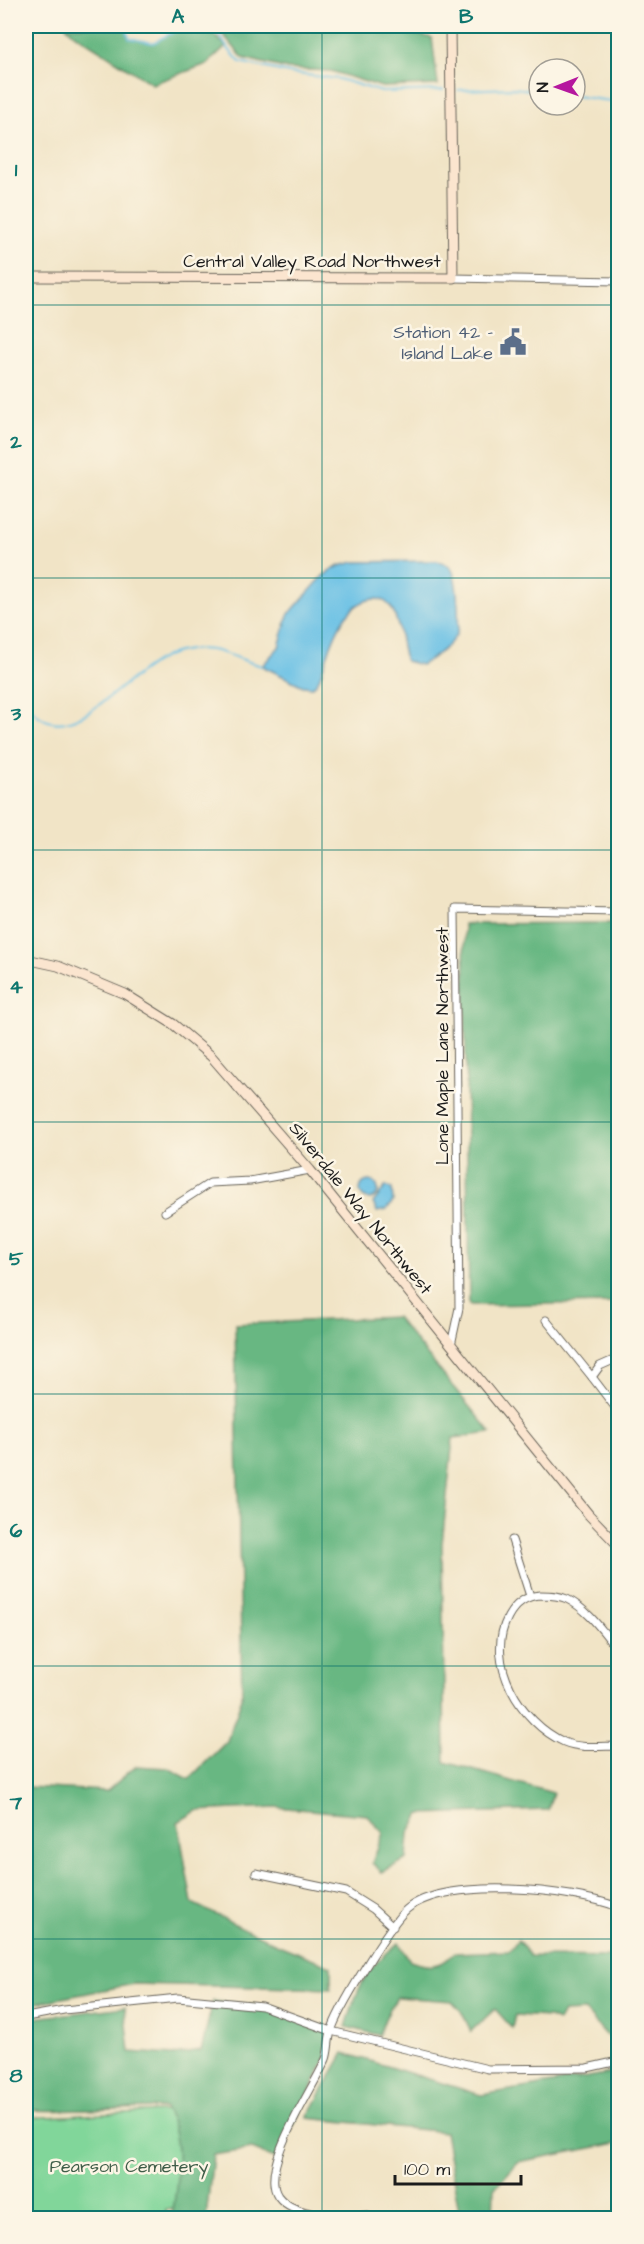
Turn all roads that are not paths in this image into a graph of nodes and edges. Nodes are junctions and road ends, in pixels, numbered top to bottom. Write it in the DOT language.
graph roads {
  1 [pos="450,26"];
  2 [pos="26,277"];
  3 [pos="453,278"];
  4 [pos="618,281"];
  5 [pos="618,912"];
  6 [pos="26,958"];
  7 [pos="310,1170"];
  8 [pos="165,1212"];
  9 [pos="546,1320"];
  10 [pos="451,1345"];
  11 [pos="618,1359"];
  12 [pos="592,1377"];
  13 [pos="618,1411"];
  14 [pos="513,1540"];
  15 [pos="618,1545"];
  16 [pos="530,1596"];
  17 [pos="618,1650"];
  18 [pos="618,1746"];
  19 [pos="256,1873"];
  20 [pos="618,1907"];
  21 [pos="393,1927"];
  22 [pos="26,2017"];
  23 [pos="331,2031"];
  24 [pos="618,2061"];
  25 [pos="368,2215"];
  1 -- 3 [label="main road, Central Valley Road Northwest"];
  2 -- 3 [label="main road, Central Valley Road Northwest"];
  3 -- 4 [label="street"];
  5 -- 10 [label="street, Lone Maple Lane Northwest"];
  6 -- 7 [label="main road, Silverdale Way Northwest"];
  7 -- 8 [label="street"];
  7 -- 10 [label="main road, Silverdale Way Northwest"];
  9 -- 12 [label="street"];
  10 -- 15 [label="main road, Silverdale Way Northwest"];
  11 -- 12 [label="street"];
  12 -- 13 [label="street"];
  14 -- 16 [label="street"];
  16 -- 17 [label="street"];
  16 -- 18 [label="street"];
  19 -- 21 [label="street"];
  20 -- 21 [label="street"];
  21 -- 23 [label="street"];
  22 -- 23 [label="street"];
  23 -- 24 [label="street"];
  23 -- 25 [label="street"];
}
